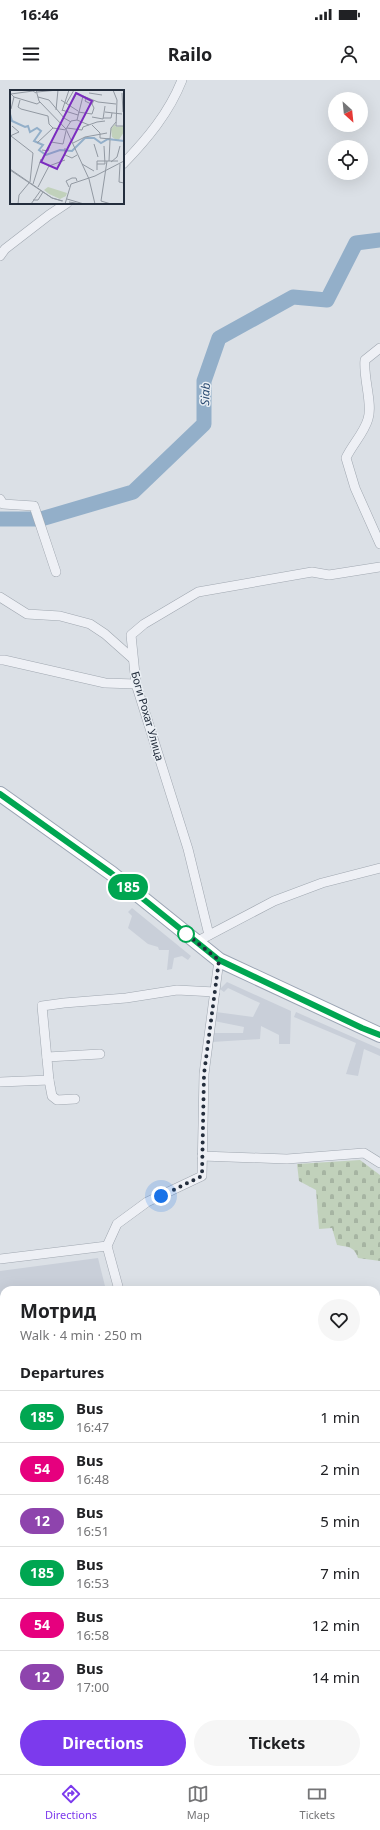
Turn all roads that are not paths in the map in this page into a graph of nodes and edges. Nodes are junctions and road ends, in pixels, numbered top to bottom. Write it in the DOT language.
graph roads {
  1 [pos="182,80"];
  2 [pos="124,163"];
  3 [pos="66,204"];
  4 [pos="0,256"];
  5 [pos="380,348"];
  6 [pos="0,499"];
  7 [pos="380,544"];
  8 [pos="380,567"];
  9 [pos="56,572"];
  10 [pos="0,597"];
  11 [pos="132,658"];
  12 [pos="0,660"];
  13 [pos="136,684"];
  14 [pos="0,794"];
  15 [pos="380,868"];
  16 [pos="209,935"];
  17 [pos="196,942"];
  18 [pos="219,960"];
  19 [pos="214,992"];
  20 [pos="380,1035"];
  21 [pos="100,1054"];
  22 [pos="47,1057"];
  23 [pos="49,1080"];
  24 [pos="0,1082"];
  25 [pos="75,1098"];
  26 [pos="202,1156"];
  27 [pos="380,1163"];
  28 [pos="106,1246"];
  29 [pos="0,1259"];
  30 [pos="118,1286"];
  1 -- 2 [label="street"];
  3 -- 4 [label="street"];
  5 -- 7 [label="street"];
  6 -- 9 [label="street"];
  8 -- 11 [label="street, Боги Рохат Улица"];
  10 -- 11 [label="street"];
  11 -- 13 [label="street, Боги Рохат Улица"];
  12 -- 13 [label="street"];
  13 -- 16 [label="street, Боги Рохат Улица"];
  14 -- 17 [label="main road"];
  15 -- 16 [label="street"];
  16 -- 17 [label="street"];
  17 -- 18 [label="main road"];
  18 -- 19 [label="street"];
  18 -- 20 [label="main road"];
  19 -- 22 [label="street"];
  19 -- 26 [label="street"];
  21 -- 22 [label="street"];
  22 -- 23 [label="street"];
  23 -- 24 [label="street"];
  23 -- 25 [label="street"];
  26 -- 27 [label="street"];
  26 -- 28 [label="street"];
  28 -- 29 [label="street"];
  28 -- 30 [label="street"];
}
